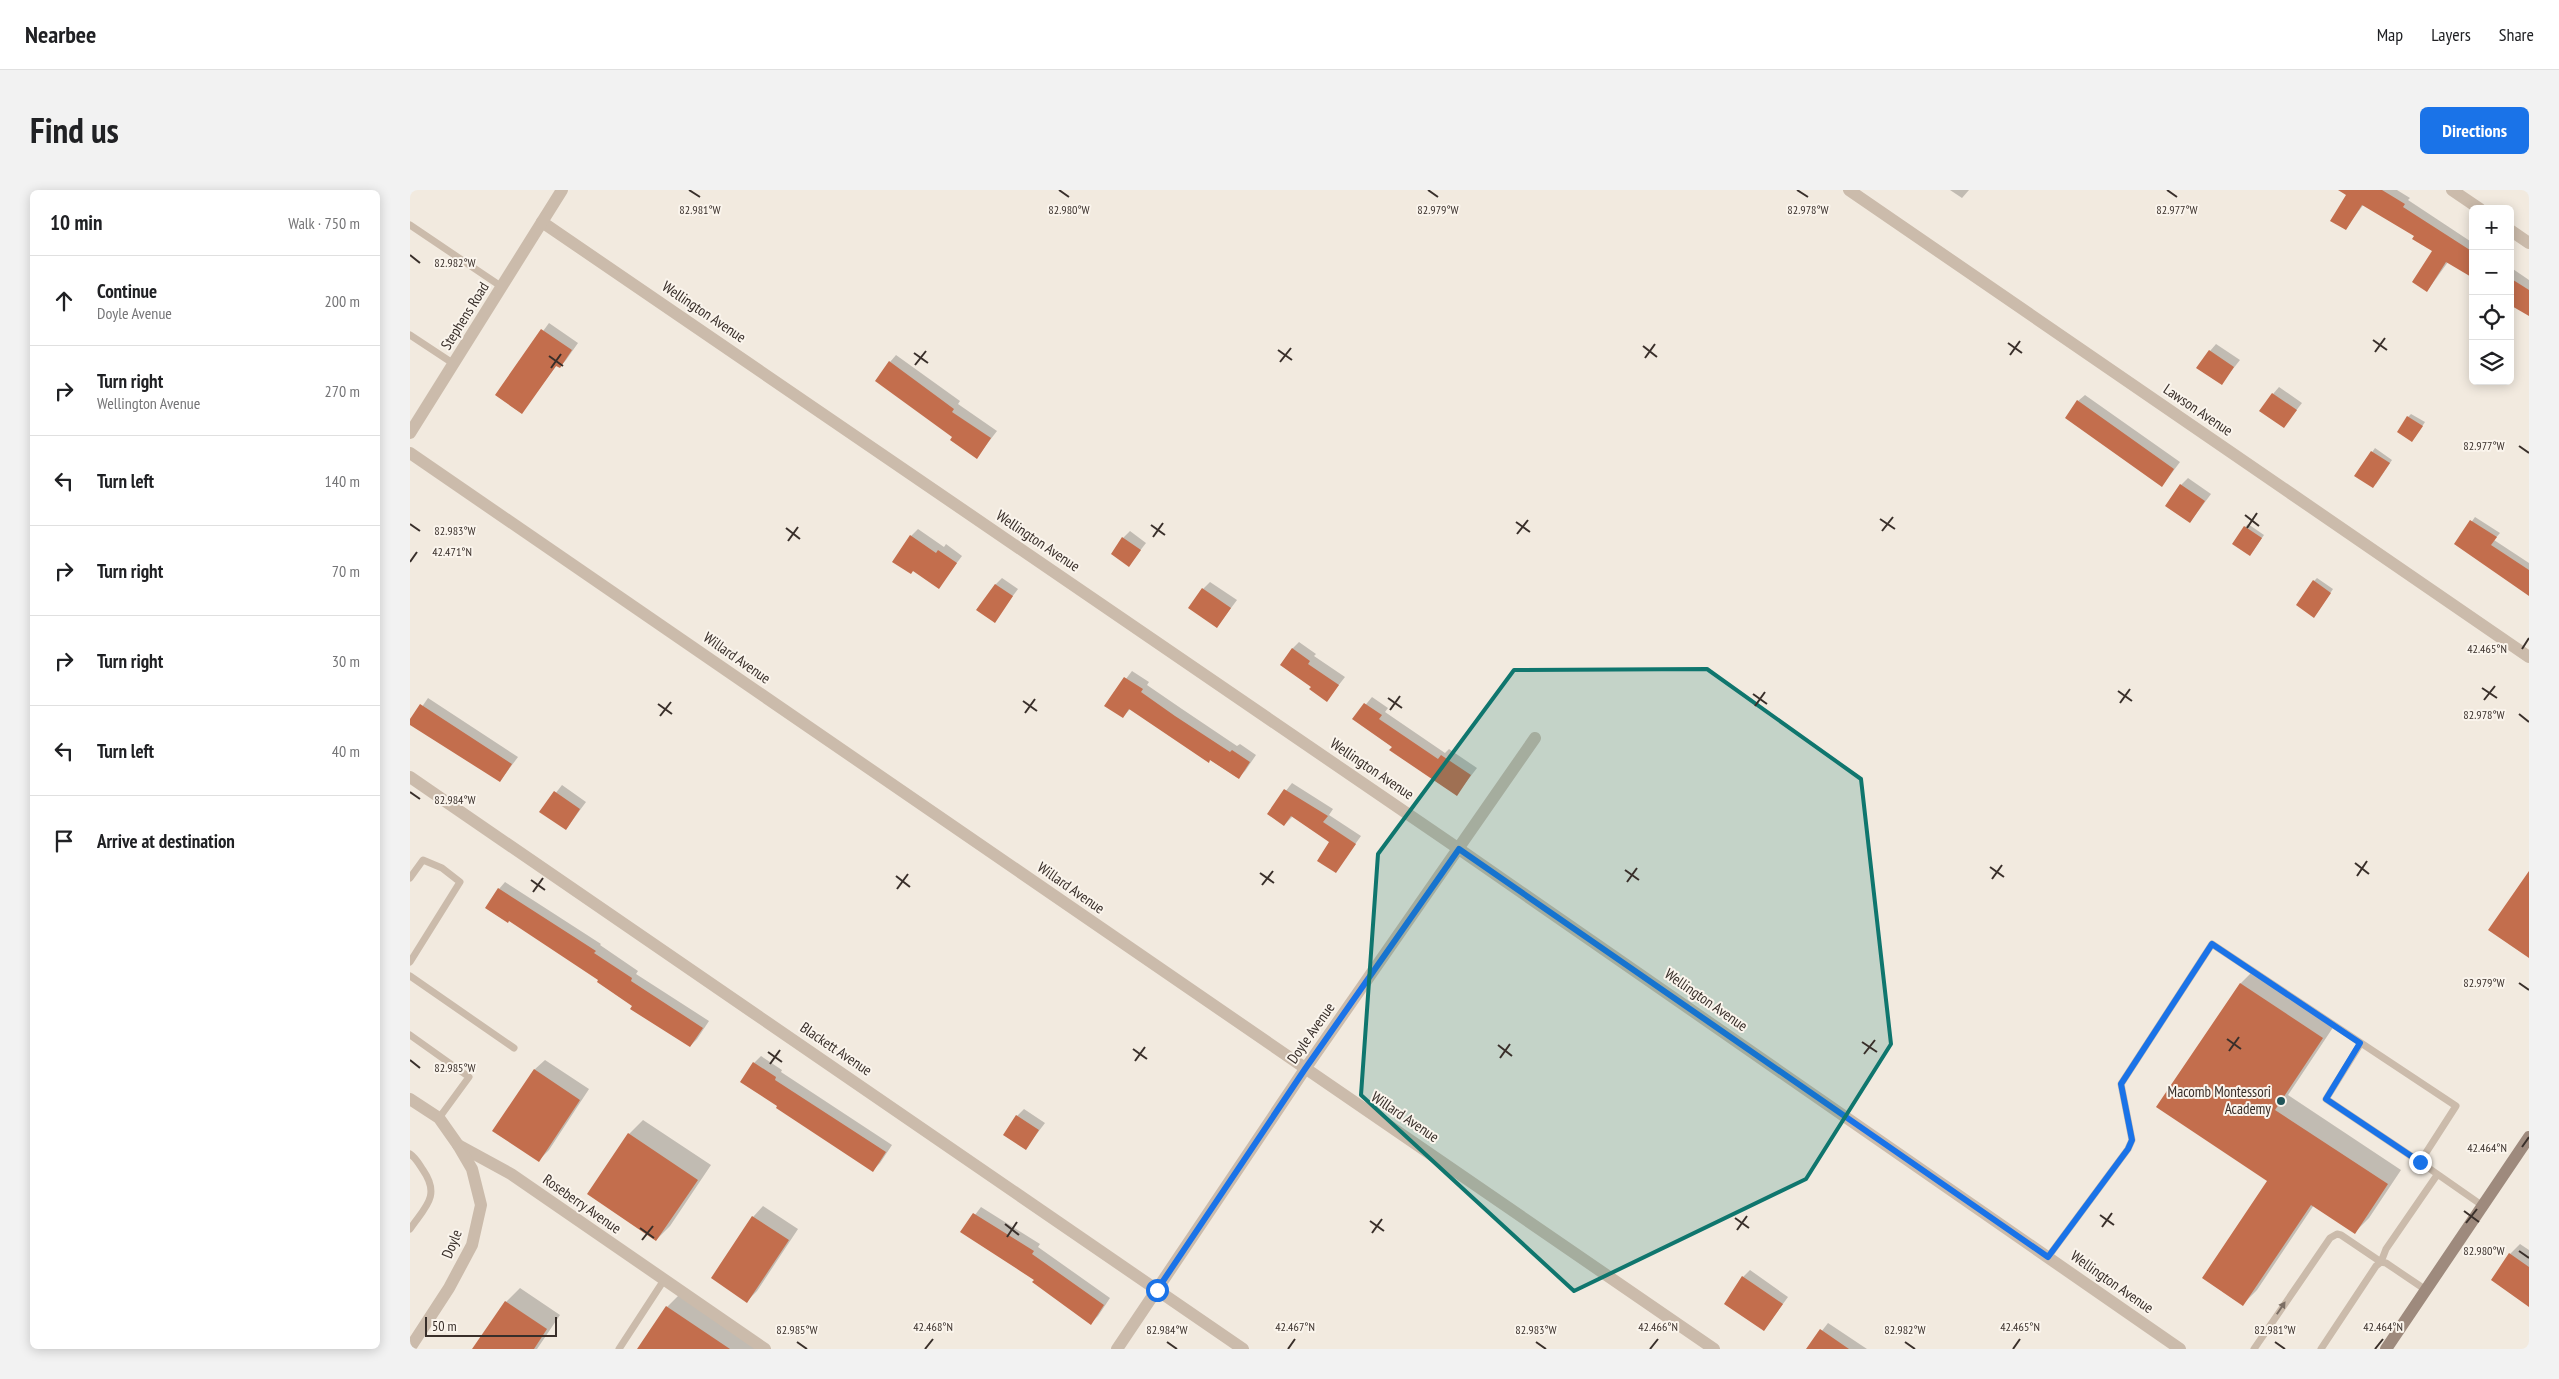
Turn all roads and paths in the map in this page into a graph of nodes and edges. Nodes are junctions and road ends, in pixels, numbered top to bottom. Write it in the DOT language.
graph roads {
  1 [pos="562,190"];
  2 [pos="1849,190"];
  3 [pos="2452,190"];
  4 [pos="2474,205"];
  5 [pos="542,222"];
  6 [pos="410,225"];
  7 [pos="2514,233"];
  8 [pos="2529,243"];
  9 [pos="502,287"];
  10 [pos="410,335"];
  11 [pos="454,364"];
  12 [pos="410,434"];
  13 [pos="410,453"];
  14 [pos="2529,657"];
  15 [pos="1535,738"];
  16 [pos="410,777"];
  17 [pos="1459,849"];
  18 [pos="410,878"];
  19 [pos="410,962"];
  20 [pos="410,976"];
  21 [pos="410,1034"];
  22 [pos="2360,1043"];
  23 [pos="514,1048"];
  24 [pos="1305,1069"];
  25 [pos="410,1099"];
  26 [pos="439,1118"];
  27 [pos="2529,1138"];
  28 [pos="458,1145"];
  29 [pos="410,1154"];
  30 [pos="2420,1162"];
  31 [pos="2437,1175"];
  32 [pos="2483,1206"];
  33 [pos="410,1229"];
  34 [pos="2048,1257"];
  35 [pos="2381,1262"];
  36 [pos="664,1280"];
  37 [pos="1157,1290"];
  38 [pos="2426,1290"];
  39 [pos="410,1348"];
  40 [pos="618,1349"];
  41 [pos="765,1349"];
  42 [pos="1116,1349"];
  43 [pos="1244,1349"];
  44 [pos="1714,1349"];
  45 [pos="2180,1349"];
  46 [pos="2254,1349"];
  47 [pos="2320,1349"];
  48 [pos="2386,1349"];
  1 -- 5 [label="street, Stephens Road"];
  2 -- 14 [label="street, Lawson Avenue"];
  3 -- 4 [label="street"];
  5 -- 9 [label="street, Stephens Road"];
  5 -- 17 [label="street, Wellington Avenue"];
  6 -- 9 [label="lane"];
  7 -- 8 [label="street"];
  9 -- 11 [label="street, Stephens Road"];
  10 -- 11 [label="lane"];
  11 -- 12 [label="street, Stephens Road"];
  13 -- 24 [label="street, Willard Avenue"];
  15 -- 17 [label="street, Doyle Avenue"];
  16 -- 37 [label="street, Blackett Avenue"];
  17 -- 24 [label="street, Doyle Avenue"];
  17 -- 34 [label="street, Wellington Avenue"];
  18 -- 19 [label="lane"];
  20 -- 23 [label="lane"];
  21 -- 26 [label="lane"];
  22 -- 30 [label="lane"];
  22 -- 30 [label="lane"];
  22 -- 34 [label="lane"];
  24 -- 37 [label="street, Doyle Avenue"];
  24 -- 44 [label="street, Willard Avenue"];
  25 -- 26 [label="street, Roseberry Avenue"];
  26 -- 28 [label="street, Roseberry Avenue"];
  27 -- 32 [label="main road"];
  28 -- 36 [label="street, Roseberry Avenue"];
  28 -- 39 [label="street, Doyle"];
  29 -- 33 [label="lane"];
  30 -- 31 [label="lane"];
  31 -- 32 [label="lane"];
  31 -- 35 [label="lane"];
  32 -- 38 [label="main road"];
  34 -- 45 [label="street, Wellington Avenue"];
  35 -- 38 [label="lane"];
  46 -- 35 [label="lane, one-way"];
  35 -- 47 [label="lane"];
  36 -- 40 [label="lane"];
  36 -- 41 [label="street, Roseberry Avenue"];
  37 -- 42 [label="street, Doyle Avenue"];
  37 -- 43 [label="street, Blackett Avenue"];
  38 -- 48 [label="main road"];
}
